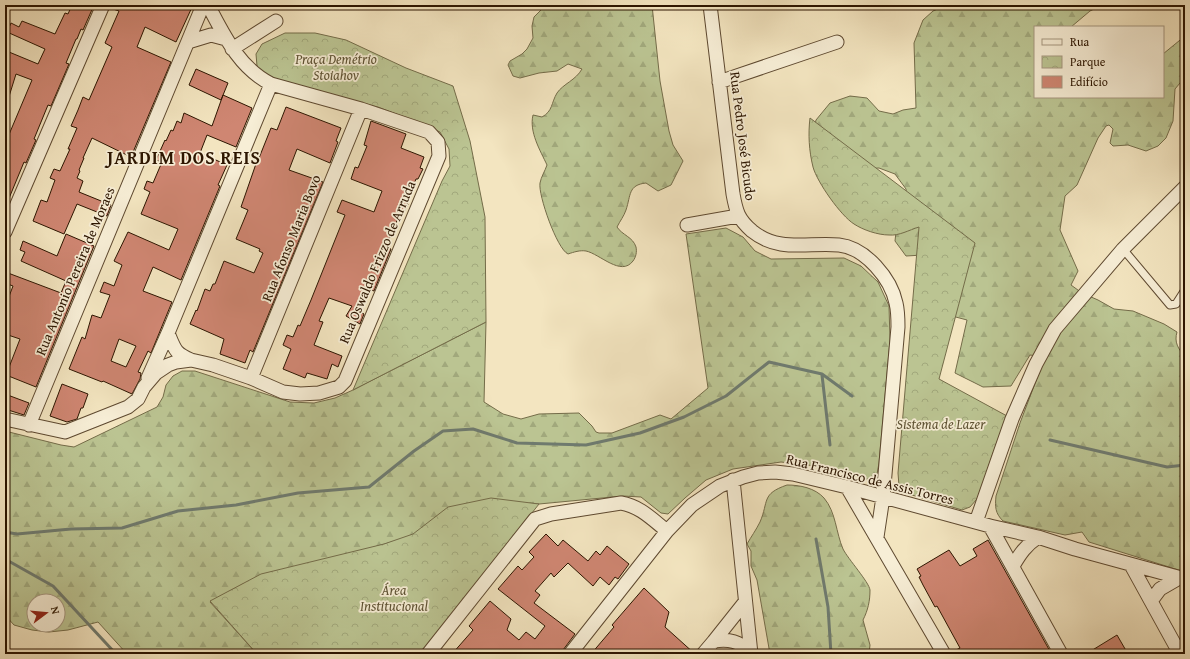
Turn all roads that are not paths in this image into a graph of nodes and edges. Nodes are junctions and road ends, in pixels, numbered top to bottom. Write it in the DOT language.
graph roads {
  1 [pos="103,5"];
  2 [pos="203,5"];
  3 [pos="208,5"];
  4 [pos="710,5"];
  5 [pos="276,21"];
  6 [pos="188,42"];
  7 [pos="837,42"];
  8 [pos="229,44"];
  9 [pos="719,82"];
  10 [pos="271,84"];
  11 [pos="361,109"];
  12 [pos="1185,187"];
  13 [pos="738,216"];
  14 [pos="687,225"];
  15 [pos="5,230"];
  16 [pos="1123,249"];
  17 [pos="1185,290"];
  18 [pos="168,333"];
  19 [pos="191,360"];
  20 [pos="251,378"];
  21 [pos="144,387"];
  22 [pos="5,419"];
  23 [pos="29,425"];
  24 [pos="733,480"];
  25 [pos="847,487"];
  26 [pos="883,497"];
  27 [pos="976,522"];
  28 [pos="990,526"];
  29 [pos="667,532"];
  30 [pos="1038,537"];
  31 [pos="877,538"];
  32 [pos="1131,564"];
  33 [pos="1012,566"];
  34 [pos="1182,578"];
  35 [pos="1151,601"];
  36 [pos="745,602"];
  37 [pos="714,640"];
  38 [pos="751,653"];
  39 [pos="428,654"];
  40 [pos="570,654"];
  41 [pos="703,654"];
  42 [pos="944,654"];
  43 [pos="1061,654"];
  44 [pos="1180,654"];
  1 -- 15 [label="street"];
  2 -- 6 [label="street, Rua Antonio Pereira de Moraes"];
  3 -- 8 [label="street"];
  4 -- 9 [label="street, Rua Pedro José Bicudo"];
  5 -- 8 [label="street"];
  6 -- 8 [label="street"];
  6 -- 23 [label="street, Rua Antonio Pereira de Moraes"];
  7 -- 9 [label="street"];
  8 -- 10 [label="street"];
  9 -- 13 [label="street, Rua Pedro José Bicudo"];
  10 -- 11 [label="street"];
  10 -- 18 [label="street"];
  11 -- 20 [label="street, Rua Afonso Maria Bovo"];
  11 -- 20 [label="street, Rua Oswaldo Frizzo de Arruda"];
  12 -- 16 [label="street"];
  13 -- 14 [label="street"];
  13 -- 26 [label="street, Rua Pedro José Bicudo"];
  16 -- 17 [label="lane"];
  16 -- 27 [label="street"];
  18 -- 19 [label="street"];
  18 -- 21 [label="street"];
  19 -- 20 [label="street"];
  19 -- 21 [label="street"];
  21 -- 23 [label="street"];
  22 -- 23 [label="street"];
  24 -- 25 [label="street, Rua Francisco de Assis Torres"];
  24 -- 29 [label="street, Rua Francisco de Assis Torres"];
  24 -- 36 [label="street"];
  25 -- 26 [label="street, Rua Francisco de Assis Torres"];
  25 -- 31 [label="street"];
  26 -- 27 [label="street, Rua Francisco de Assis Torres"];
  26 -- 31 [label="street, Rua Pedro José Bicudo"];
  27 -- 28 [label="street, Rua Francisco de Assis Torres"];
  28 -- 30 [label="street, Rua Francisco de Assis Torres"];
  28 -- 33 [label="street"];
  29 -- 39 [label="street"];
  29 -- 40 [label="street, Rua Francisco de Assis Torres"];
  30 -- 32 [label="street, Rua Francisco de Assis Torres"];
  30 -- 33 [label="street"];
  31 -- 42 [label="street"];
  32 -- 34 [label="street, Rua Francisco de Assis Torres"];
  32 -- 35 [label="street"];
  33 -- 43 [label="street"];
  34 -- 35 [label="street"];
  35 -- 44 [label="street"];
  36 -- 37 [label="street"];
  36 -- 38 [label="street"];
  37 -- 38 [label="street"];
  37 -- 41 [label="street"];
}
